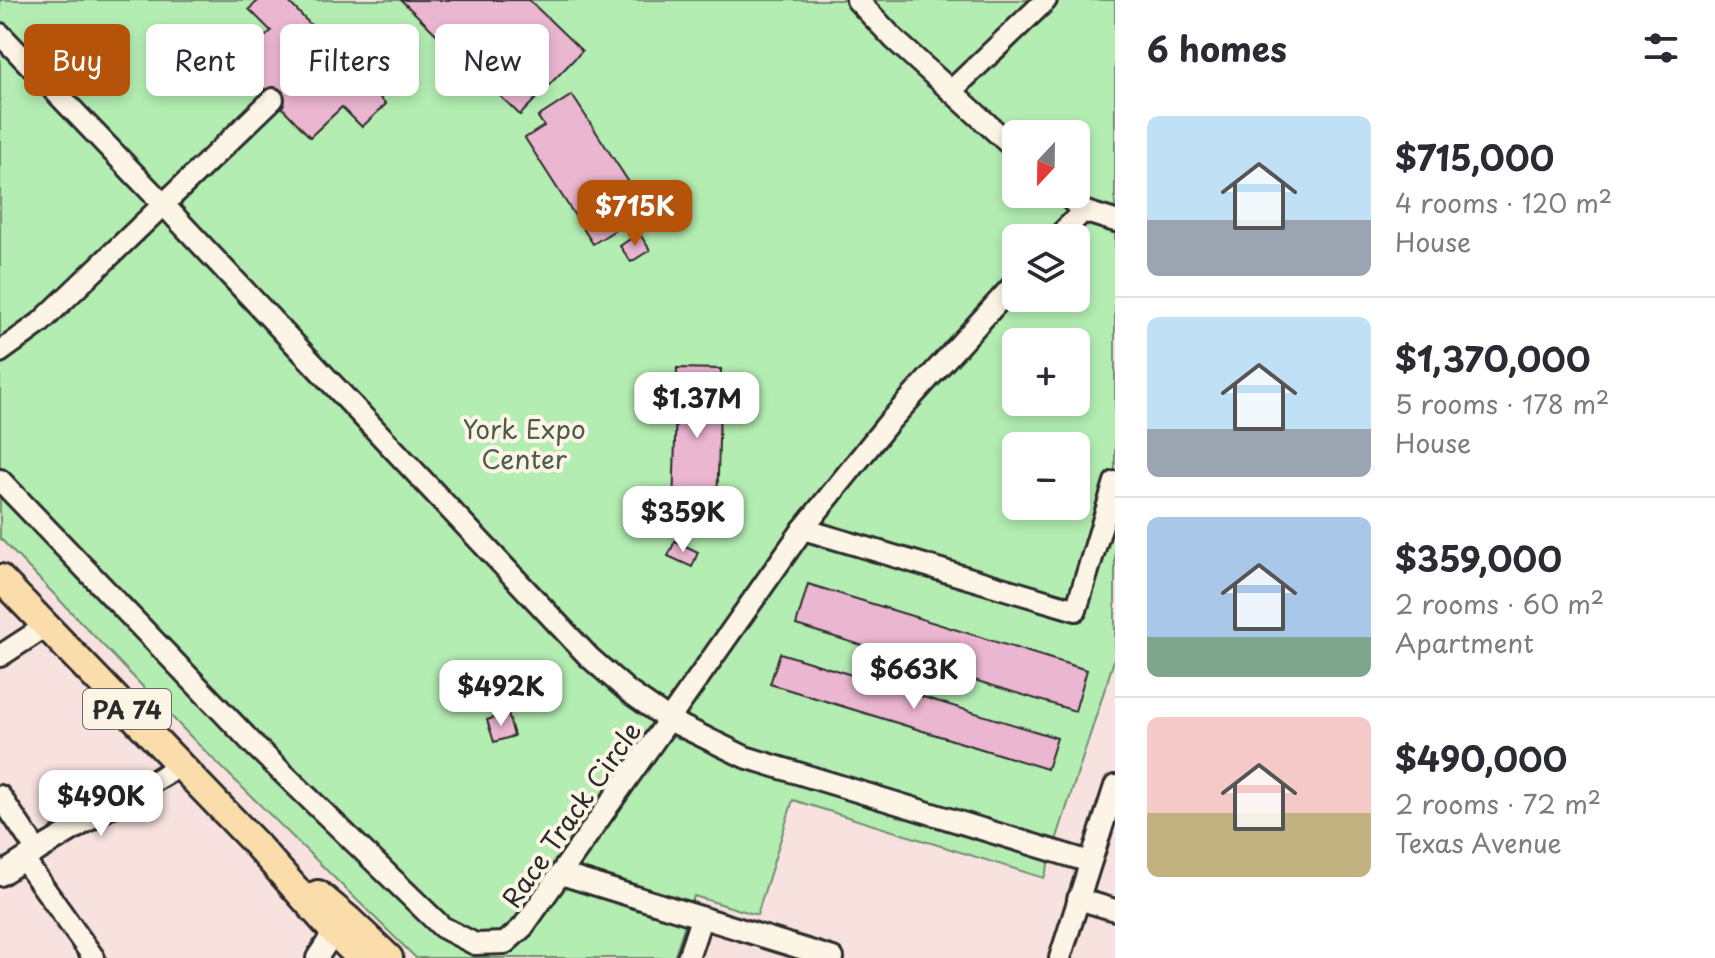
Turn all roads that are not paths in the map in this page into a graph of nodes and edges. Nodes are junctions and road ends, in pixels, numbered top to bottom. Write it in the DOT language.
graph roads {
  1 [pos="857,0"];
  2 [pos="1046,0"];
  3 [pos="0,34"];
  4 [pos="951,91"];
  5 [pos="273,99"];
  6 [pos="1002,137"];
  7 [pos="163,204"];
  8 [pos="1080,208"];
  9 [pos="1083,211"];
  10 [pos="1115,221"];
  11 [pos="1070,224"];
  12 [pos="1002,297"];
  13 [pos="0,352"];
  14 [pos="0,480"];
  15 [pos="1115,482"];
  16 [pos="803,529"];
  17 [pos="0,578"];
  18 [pos="46,626"];
  19 [pos="0,656"];
  20 [pos="669,720"];
  21 [pos="181,765"];
  22 [pos="1115,786"];
  23 [pos="0,796"];
  24 [pos="253,841"];
  25 [pos="30,855"];
  26 [pos="1090,862"];
  27 [pos="561,874"];
  28 [pos="0,875"];
  29 [pos="1078,899"];
  30 [pos="1115,910"];
  31 [pos="701,919"];
  32 [pos="334,932"];
  33 [pos="94,958"];
  34 [pos="317,958"];
  35 [pos="360,958"];
  36 [pos="389,958"];
  37 [pos="688,958"];
  38 [pos="833,958"];
  39 [pos="1060,958"];
  1 -- 4 [label="street"];
  2 -- 4 [label="street"];
  3 -- 7 [label="street"];
  4 -- 6 [label="street"];
  5 -- 7 [label="street"];
  7 -- 13 [label="street"];
  7 -- 20 [label="street"];
  8 -- 9 [label="street"];
  9 -- 10 [label="street"];
  9 -- 11 [label="street"];
  12 -- 16 [label="street, Race Track Circle"];
  14 -- 27 [label="street, Race Track Circle"];
  15 -- 16 [label="street"];
  16 -- 20 [label="street, Race Track Circle"];
  17 -- 18 [label="main road, PA 74"];
  18 -- 19 [label="street"];
  18 -- 21 [label="main road, PA 74"];
  20 -- 26 [label="street"];
  20 -- 27 [label="street, Race Track Circle"];
  21 -- 24 [label="main road, PA 74"];
  21 -- 25 [label="street"];
  22 -- 26 [label="street"];
  23 -- 25 [label="street"];
  24 -- 32 [label="main road, PA 74"];
  24 -- 36 [label="main road, PA 74"];
  25 -- 28 [label="street"];
  25 -- 33 [label="street"];
  26 -- 29 [label="street"];
  27 -- 31 [label="street"];
  29 -- 30 [label="street"];
  29 -- 39 [label="street"];
  31 -- 37 [label="street"];
  31 -- 38 [label="street"];
  32 -- 34 [label="street"];
  32 -- 35 [label="main road, PA 74"];
}
